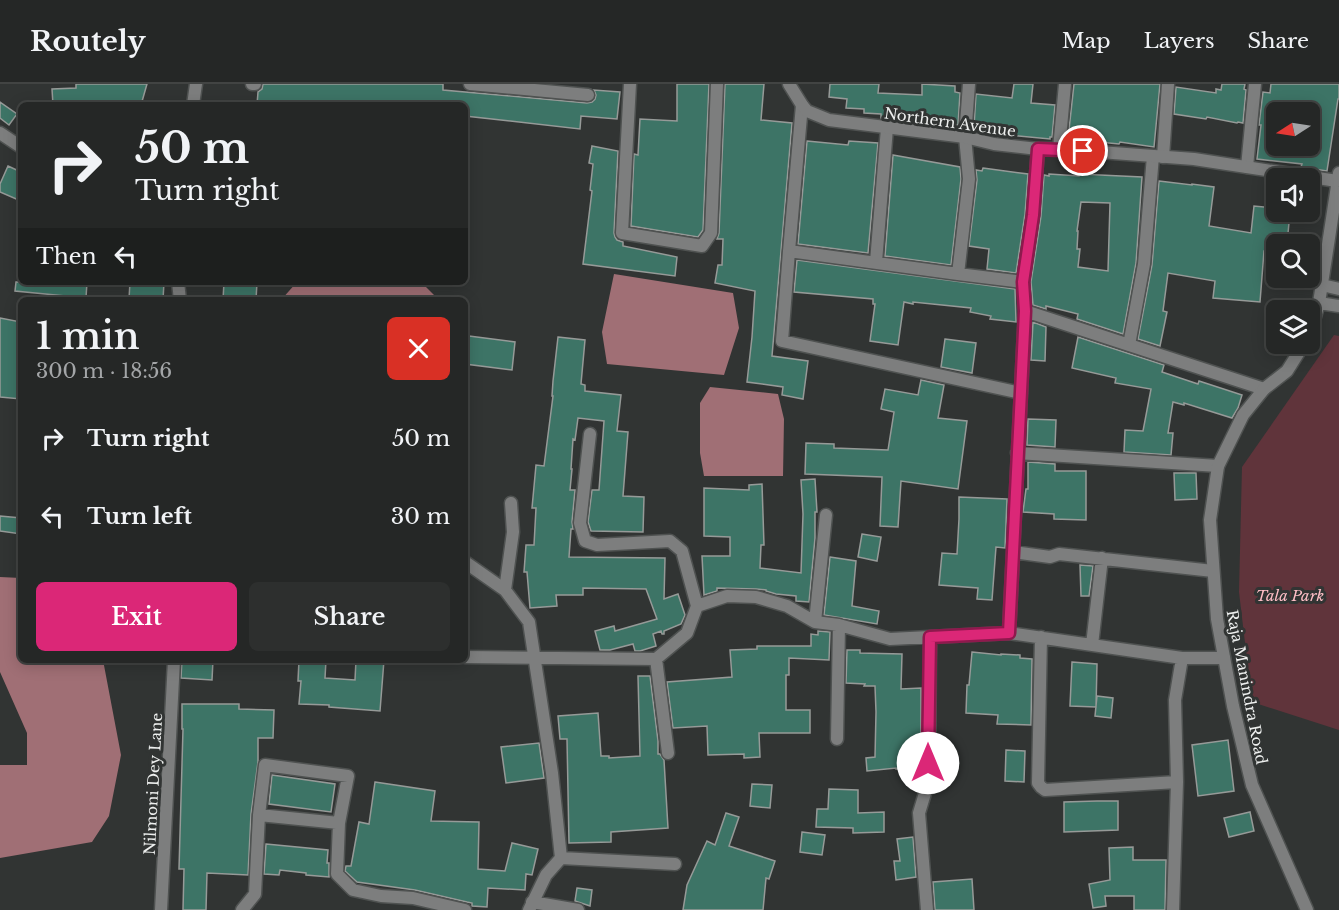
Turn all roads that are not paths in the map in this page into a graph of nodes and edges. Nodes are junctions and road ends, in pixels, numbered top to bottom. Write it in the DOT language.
graph roads {
  1 [pos="196,84"];
  2 [pos="470,84"];
  3 [pos="630,84"];
  4 [pos="717,84"];
  5 [pos="789,84"];
  6 [pos="969,84"];
  7 [pos="1065,84"];
  8 [pos="1168,84"];
  9 [pos="1255,84"];
  10 [pos="588,95"];
  11 [pos="193,102"];
  12 [pos="802,105"];
  13 [pos="887,128"];
  14 [pos="0,133"];
  15 [pos="965,138"];
  16 [pos="18,145"];
  17 [pos="1038,149"];
  18 [pos="1059,149"];
  19 [pos="1158,157"];
  20 [pos="1247,167"];
  21 [pos="1338,178"];
  22 [pos="789,251"];
  23 [pos="876,262"];
  24 [pos="958,274"];
  25 [pos="1023,282"];
  26 [pos="1322,285"];
  27 [pos="1339,288"];
  28 [pos="1320,300"];
  29 [pos="1320,303"];
  30 [pos="1339,306"];
  31 [pos="1025,311"];
  32 [pos="1129,345"];
  33 [pos="1298,354"];
  34 [pos="1264,389"];
  35 [pos="1021,393"];
  36 [pos="590,434"];
  37 [pos="1017,453"];
  38 [pos="1218,466"];
  39 [pos="511,503"];
  40 [pos="826,515"];
  41 [pos="1013,552"];
  42 [pos="1102,558"];
  43 [pos="468,564"];
  44 [pos="1213,571"];
  45 [pos="505,590"];
  46 [pos="697,606"];
  47 [pos="815,622"];
  48 [pos="839,625"];
  49 [pos="1009,633"];
  50 [pos="930,637"];
  51 [pos="1041,637"];
  52 [pos="1092,645"];
  53 [pos="468,657"];
  54 [pos="534,657"];
  55 [pos="1182,658"];
  56 [pos="1224,658"];
  57 [pos="656,660"];
  58 [pos="174,663"];
  59 [pos="837,739"];
  60 [pos="668,753"];
  61 [pos="1177,782"];
  62 [pos="259,815"];
  63 [pos="339,823"];
  64 [pos="561,858"];
  65 [pos="675,864"];
  66 [pos="531,906"];
  67 [pos="161,910"];
  68 [pos="242,910"];
  69 [pos="465,910"];
  70 [pos="578,910"];
  71 [pos="927,910"];
  72 [pos="1173,910"];
  73 [pos="1307,910"];
  1 -- 11 [label="street"];
  2 -- 10 [label="street"];
  3 -- 4 [label="street"];
  5 -- 12 [label="street, Northern Avenue"];
  6 -- 15 [label="street"];
  7 -- 18 [label="street"];
  8 -- 19 [label="street"];
  9 -- 20 [label="street"];
  12 -- 13 [label="street, Northern Avenue"];
  12 -- 22 [label="street"];
  13 -- 15 [label="street, Northern Avenue"];
  13 -- 23 [label="street"];
  14 -- 16 [label="street"];
  15 -- 17 [label="street, Northern Avenue"];
  15 -- 24 [label="street"];
  17 -- 18 [label="street, Northern Avenue"];
  17 -- 25 [label="street"];
  18 -- 19 [label="street, Northern Avenue"];
  19 -- 20 [label="street, Northern Avenue"];
  19 -- 32 [label="street"];
  20 -- 21 [label="street, Northern Avenue"];
  21 -- 26 [label="street"];
  22 -- 23 [label="street"];
  22 -- 35 [label="street"];
  23 -- 24 [label="street"];
  24 -- 25 [label="street"];
  25 -- 31 [label="street"];
  26 -- 27 [label="street"];
  26 -- 28 [label="street"];
  29 -- 30 [label="street"];
  31 -- 32 [label="street"];
  31 -- 35 [label="street"];
  32 -- 34 [label="street"];
  33 -- 34 [label="street, Raja Manindra Road"];
  34 -- 38 [label="street, Raja Manindra Road"];
  35 -- 37 [label="street"];
  36 -- 46 [label="street"];
  37 -- 38 [label="street"];
  37 -- 41 [label="street"];
  38 -- 44 [label="street, Raja Manindra Road"];
  39 -- 45 [label="street"];
  40 -- 47 [label="street"];
  41 -- 42 [label="street"];
  41 -- 49 [label="street"];
  42 -- 44 [label="street"];
  42 -- 52 [label="street"];
  43 -- 45 [label="street"];
  44 -- 56 [label="street, Raja Manindra Road"];
  45 -- 54 [label="street"];
  46 -- 47 [label="street"];
  46 -- 57 [label="street"];
  47 -- 48 [label="street"];
  48 -- 50 [label="street"];
  48 -- 59 [label="street"];
  49 -- 50 [label="street"];
  49 -- 51 [label="street"];
  50 -- 71 [label="street"];
  51 -- 52 [label="street"];
  51 -- 61 [label="street"];
  52 -- 55 [label="street"];
  53 -- 54 [label="street"];
  54 -- 57 [label="street"];
  54 -- 64 [label="street"];
  55 -- 56 [label="street"];
  55 -- 61 [label="street"];
  56 -- 73 [label="street, Raja Manindra Road"];
  57 -- 60 [label="street"];
  58 -- 67 [label="street, Nilmoni Dey Lane"];
  61 -- 72 [label="street"];
  62 -- 63 [label="street"];
  62 -- 63 [label="street"];
  62 -- 68 [label="street"];
  63 -- 69 [label="street"];
  64 -- 65 [label="street"];
  64 -- 66 [label="street"];
  66 -- 70 [label="street"];
}
